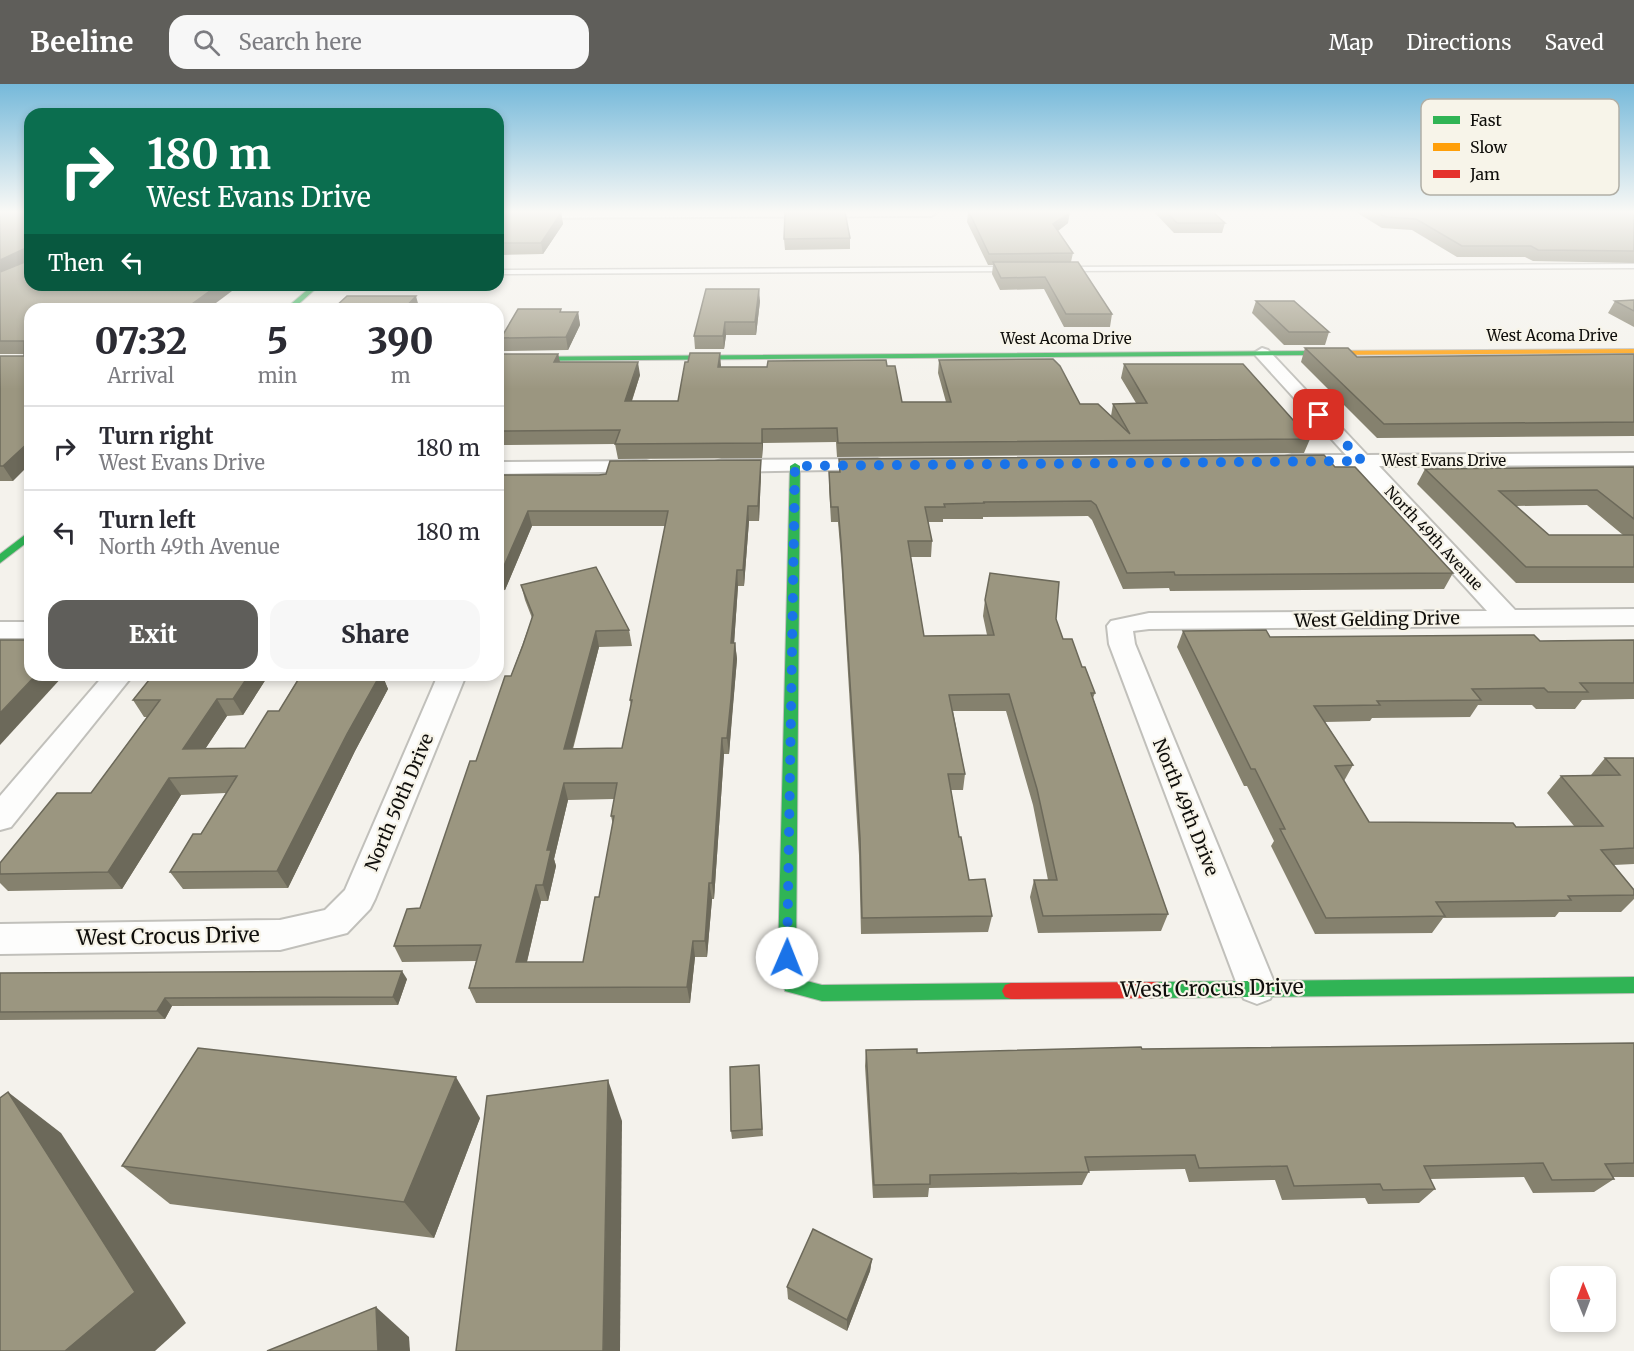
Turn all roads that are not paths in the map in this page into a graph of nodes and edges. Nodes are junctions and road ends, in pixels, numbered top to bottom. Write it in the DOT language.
graph roads {
  1 [pos="651,271"];
  2 [pos="504,272"];
  3 [pos="310,291"];
  4 [pos="296,303"];
  5 [pos="1634,351"];
  6 [pos="1262,353"];
  7 [pos="504,359"];
  8 [pos="1634,459"];
  9 [pos="1362,461"];
  10 [pos="1268,462"];
  11 [pos="901,465"];
  12 [pos="795,466"];
  13 [pos="664,467"];
  14 [pos="700,467"];
  15 [pos="504,468"];
  16 [pos="24,539"];
  17 [pos="0,560"];
  18 [pos="1634,617"];
  19 [pos="1508,618"];
  20 [pos="1120,626"];
  21 [pos="0,630"];
  22 [pos="24,630"];
  23 [pos="114,681"];
  24 [pos="449,681"];
  25 [pos="0,818"];
  26 [pos="335,922"];
  27 [pos="0,939"];
  28 [pos="1634,985"];
  29 [pos="1257,987"];
  1 -- 2 [label="lane"];
  3 -- 4 [label="street"];
  5 -- 6 [label="street, West Acoma Drive"];
  6 -- 7 [label="street, West Acoma Drive"];
  6 -- 9 [label="street, North 49th Avenue"];
  8 -- 9 [label="street, West Evans Drive"];
  9 -- 10 [label="street, West Evans Drive"];
  9 -- 19 [label="street, North 49th Avenue"];
  11 -- 12 [label="street"];
  12 -- 14 [label="street"];
  12 -- 29 [label="street, West Crocus Drive"];
  13 -- 15 [label="street"];
  16 -- 17 [label="street"];
  18 -- 19 [label="street, West Gelding Drive"];
  19 -- 20 [label="street, West Gelding Drive"];
  20 -- 29 [label="street, North 49th Drive"];
  21 -- 22 [label="street"];
  23 -- 25 [label="street"];
  24 -- 26 [label="street, North 50th Drive"];
  26 -- 27 [label="street, West Crocus Drive"];
  28 -- 29 [label="street, West Crocus Drive"];
}
